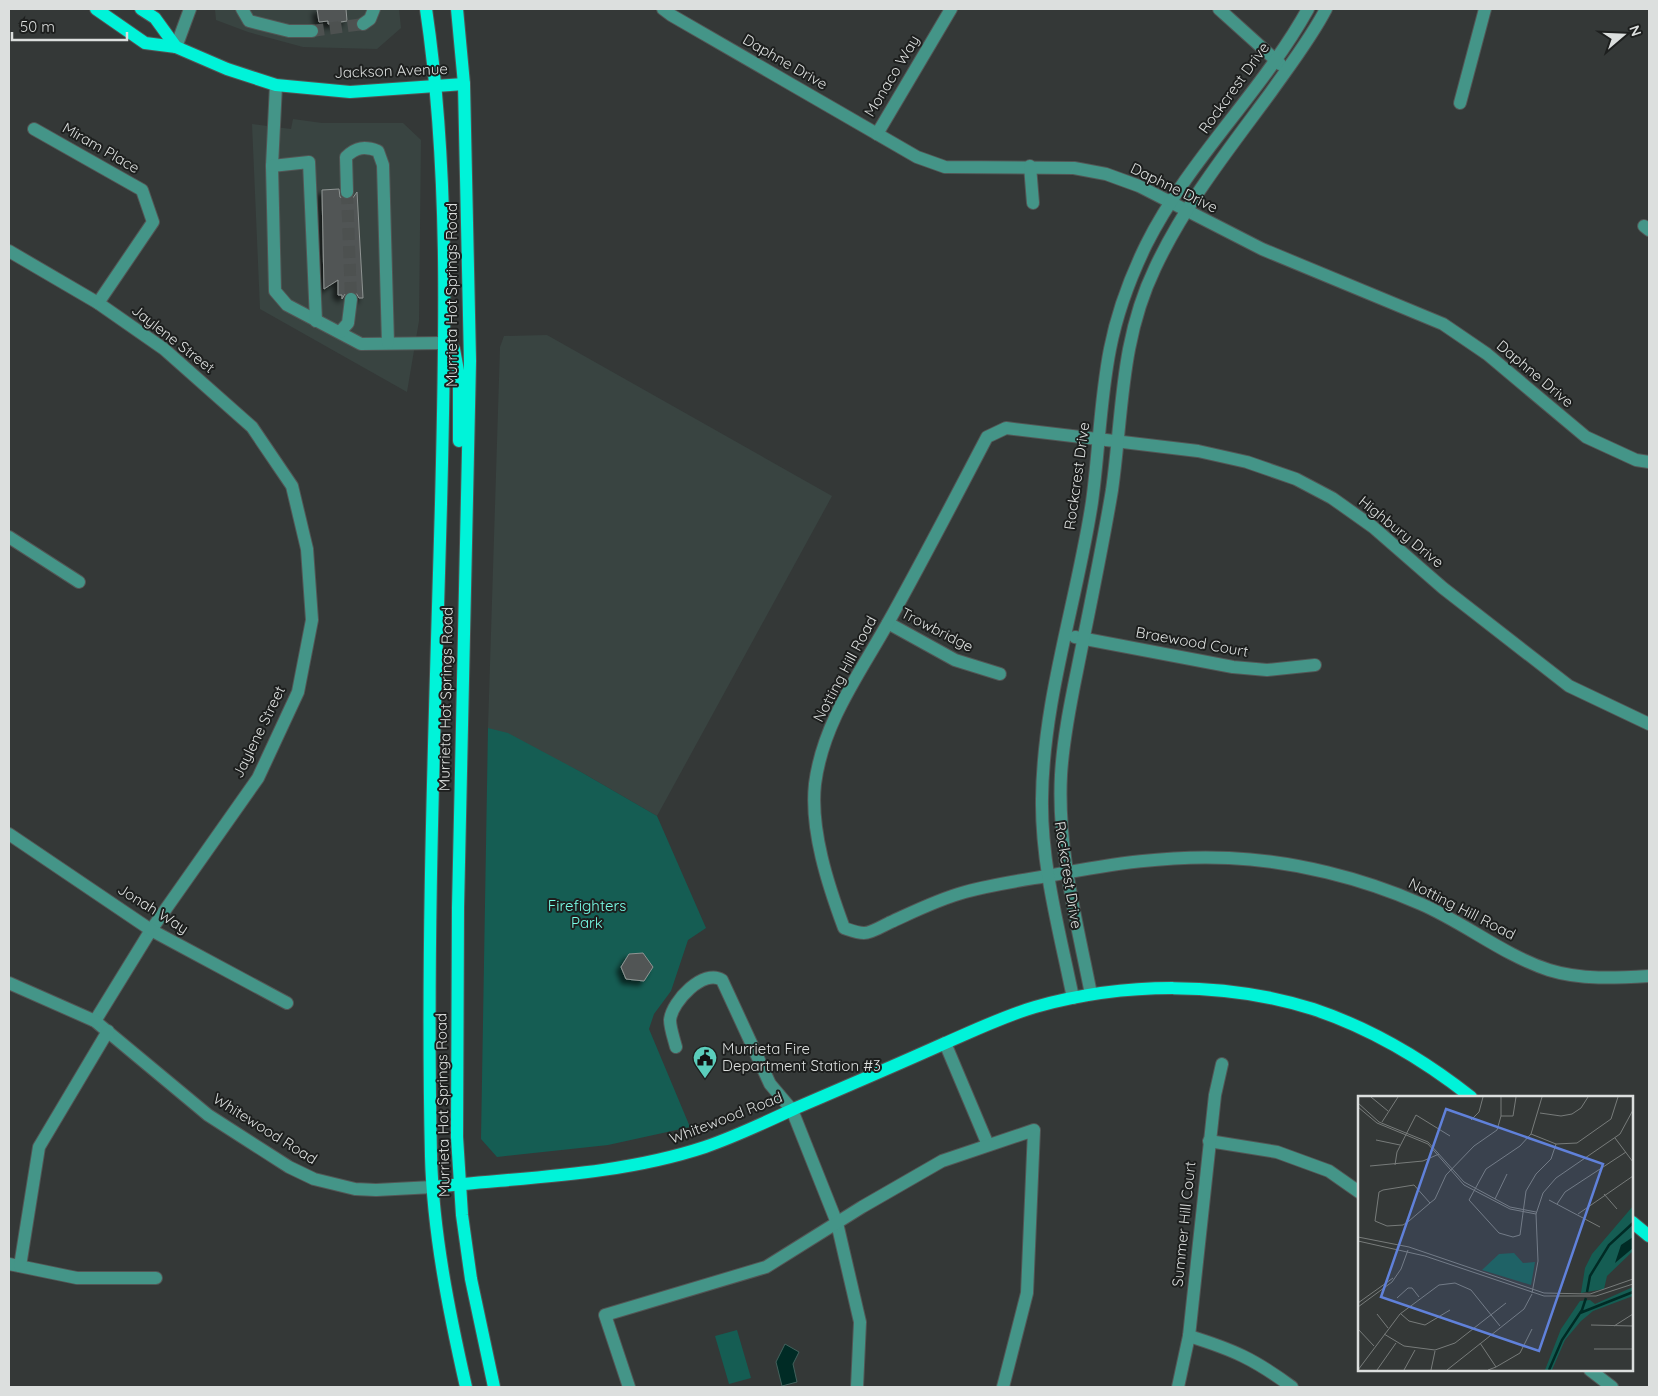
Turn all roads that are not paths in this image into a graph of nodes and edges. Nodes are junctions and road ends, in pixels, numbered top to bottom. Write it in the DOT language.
graph roads {
  1 [pos="96,9"];
  2 [pos="141,9"];
  3 [pos="190,9"];
  4 [pos="374,9"];
  5 [pos="426,9"];
  6 [pos="456,9"];
  7 [pos="951,9"];
  8 [pos="1219,9"];
  9 [pos="1308,9"];
  10 [pos="1326,9"];
  11 [pos="1485,9"];
  12 [pos="670,11"];
  13 [pos="244,13"];
  14 [pos="363,24"];
  15 [pos="312,31"];
  16 [pos="176,47"];
  17 [pos="1275,60"];
  18 [pos="1287,70"];
  19 [pos="464,84"];
  20 [pos="276,85"];
  21 [pos="435,86"];
  22 [pos="1460,103"];
  23 [pos="34,129"];
  24 [pos="877,134"];
  25 [pos="272,166"];
  26 [pos="1030,166"];
  27 [pos="347,192"];
  28 [pos="1034,203"];
  29 [pos="1171,203"];
  30 [pos="1186,211"];
  31 [pos="9,251"];
  32 [pos="351,299"];
  33 [pos="98,303"];
  34 [pos="316,321"];
  35 [pos="340,332"];
  36 [pos="388,343"];
  37 [pos="444,343"];
  38 [pos="1099,439"];
  39 [pos="1118,441"];
  40 [pos="1649,462"];
  41 [pos="466,495"];
  42 [pos="9,537"];
  43 [pos="79,582"];
  44 [pos="888,623"];
  45 [pos="1066,634"];
  46 [pos="1083,638"];
  47 [pos="1314,664"];
  48 [pos="1000,674"];
  49 [pos="1649,724"];
  50 [pos="9,834"];
  51 [pos="1067,872"];
  52 [pos="1050,875"];
  53 [pos="151,930"];
  54 [pos="1649,976"];
  55 [pos="9,983"];
  56 [pos="1092,994"];
  57 [pos="1073,998"];
  58 [pos="287,1003"];
  59 [pos="95,1020"];
  60 [pos="108,1031"];
  61 [pos="945,1043"];
  62 [pos="676,1047"];
  63 [pos="1222,1064"];
  64 [pos="1470,1096"];
  65 [pos="792,1110"];
  66 [pos="1210,1141"];
  67 [pos="988,1145"];
  68 [pos="460,1184"];
  69 [pos="433,1187"];
  70 [pos="1358,1191"];
  71 [pos="837,1223"];
  72 [pos="1633,1223"];
  73 [pos="1649,1236"];
  74 [pos="14,1265"];
  75 [pos="156,1278"];
  76 [pos="1189,1336"];
  77 [pos="1591,1371"];
  78 [pos="466,1387"];
  79 [pos="494,1387"];
  80 [pos="629,1387"];
  81 [pos="856,1387"];
  82 [pos="1003,1387"];
  83 [pos="1178,1387"];
  84 [pos="1292,1387"];
  85 [pos="1612,1387"];
  1 -- 16 [label="main road, Jackson Avenue"];
  2 -- 16 [label="main road"];
  3 -- 16 [label="street"];
  4 -- 14 [label="street"];
  5 -- 21 [label="main road, Murrieta Hot Springs Road"];
  6 -- 19 [label="main road, Murrieta Hot Springs Road"];
  7 -- 24 [label="street, Monaco Way"];
  8 -- 17 [label="street"];
  9 -- 17 [label="street, Rockcrest Drive"];
  10 -- 18 [label="street, Rockcrest Drive"];
  11 -- 22 [label="street"];
  12 -- 24 [label="street, Daphne Drive"];
  13 -- 15 [label="street"];
  16 -- 20 [label="main road, Jackson Avenue"];
  17 -- 18 [label="street"];
  17 -- 29 [label="street, Rockcrest Drive"];
  18 -- 30 [label="street, Rockcrest Drive"];
  19 -- 21 [label="main road, Jackson Avenue"];
  19 -- 41 [label="main road, Murrieta Hot Springs Road"];
  20 -- 21 [label="main road, Jackson Avenue"];
  20 -- 25 [label="street"];
  21 -- 37 [label="main road, Murrieta Hot Springs Road"];
  23 -- 33 [label="street, Miram Place"];
  24 -- 26 [label="street, Daphne Drive"];
  25 -- 34 [label="street"];
  25 -- 34 [label="street"];
  26 -- 28 [label="street"];
  26 -- 29 [label="street, Daphne Drive"];
  27 -- 36 [label="street"];
  29 -- 30 [label="street, Daphne Drive"];
  29 -- 38 [label="street, Rockcrest Drive"];
  30 -- 39 [label="street, Rockcrest Drive"];
  30 -- 40 [label="street, Daphne Drive"];
  31 -- 33 [label="street, Jaylene Street"];
  32 -- 35 [label="street"];
  33 -- 53 [label="street, Jaylene Street"];
  34 -- 35 [label="street"];
  35 -- 36 [label="street"];
  36 -- 37 [label="street"];
  37 -- 41 [label="main road"];
  37 -- 69 [label="main road, Murrieta Hot Springs Road"];
  38 -- 39 [label="street, Highbury Drive"];
  38 -- 44 [label="street, Notting Hill Road"];
  38 -- 45 [label="street, Rockcrest Drive"];
  39 -- 46 [label="street, Rockcrest Drive"];
  39 -- 49 [label="street, Highbury Drive"];
  41 -- 68 [label="main road, Murrieta Hot Springs Road"];
  42 -- 43 [label="street"];
  44 -- 48 [label="street, Trowbridge"];
  44 -- 52 [label="street, Notting Hill Road"];
  45 -- 46 [label="street, Braewood Court"];
  45 -- 52 [label="street, Rockcrest Drive"];
  46 -- 47 [label="street, Braewood Court"];
  46 -- 51 [label="street, Rockcrest Drive"];
  50 -- 53 [label="street, Jonah Way"];
  51 -- 52 [label="street, Notting Hill Road"];
  51 -- 54 [label="street, Notting Hill Road"];
  51 -- 56 [label="street, Rockcrest Drive"];
  52 -- 57 [label="street, Rockcrest Drive"];
  53 -- 58 [label="street, Jonah Way"];
  53 -- 59 [label="street, Jaylene Street"];
  55 -- 59 [label="street, Whitewood Road"];
  56 -- 57 [label="main road, Whitewood Road"];
  56 -- 64 [label="main road, Whitewood Road"];
  57 -- 61 [label="main road, Whitewood Road"];
  59 -- 60 [label="street, Whitewood Road"];
  60 -- 69 [label="street, Whitewood Road"];
  60 -- 74 [label="street"];
  61 -- 65 [label="main road, Whitewood Road"];
  61 -- 67 [label="street"];
  62 -- 65 [label="street"];
  63 -- 66 [label="street, Summer Hill Court"];
  65 -- 68 [label="main road, Whitewood Road"];
  65 -- 71 [label="street"];
  66 -- 70 [label="street"];
  66 -- 76 [label="street, Summer Hill Court"];
  67 -- 71 [label="street"];
  67 -- 82 [label="street"];
  68 -- 69 [label="main road, Whitewood Road"];
  68 -- 79 [label="main road, Murrieta Hot Springs Road"];
  69 -- 78 [label="main road, Murrieta Hot Springs Road"];
  71 -- 80 [label="street"];
  71 -- 81 [label="street"];
  72 -- 73 [label="main road"];
  74 -- 75 [label="street"];
  76 -- 83 [label="street, Summer Hill Court"];
  76 -- 84 [label="street"];
  77 -- 85 [label="street"];
}
